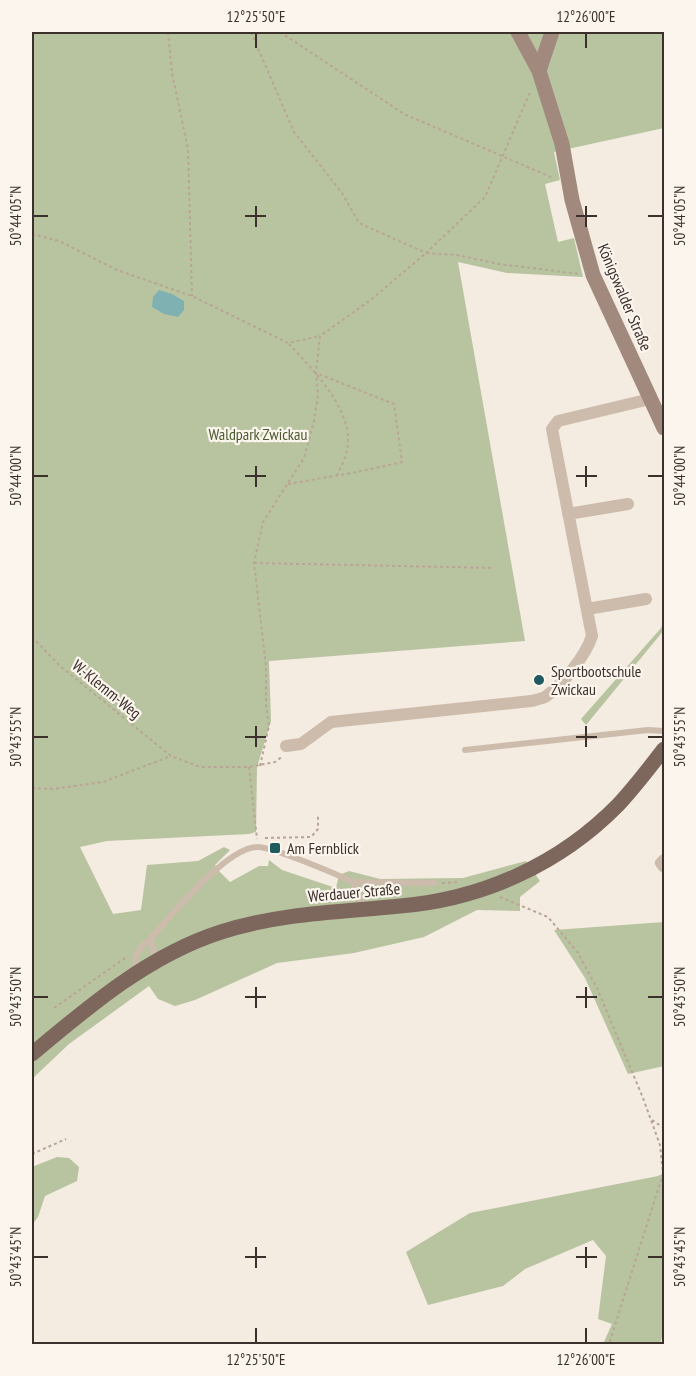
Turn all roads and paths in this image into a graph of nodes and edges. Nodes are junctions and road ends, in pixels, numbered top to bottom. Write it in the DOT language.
graph roads {
  1 [pos="168,32"];
  2 [pos="251,32"];
  3 [pos="280,32"];
  4 [pos="518,32"];
  5 [pos="552,32"];
  6 [pos="539,71"];
  7 [pos="504,156"];
  8 [pos="567,172"];
  9 [pos="32,234"];
  10 [pos="426,253"];
  11 [pos="593,275"];
  12 [pos="192,296"];
  13 [pos="320,336"];
  14 [pos="288,343"];
  15 [pos="316,374"];
  16 [pos="650,399"];
  17 [pos="664,428"];
  18 [pos="337,475"];
  19 [pos="287,484"];
  20 [pos="628,504"];
  21 [pos="568,514"];
  22 [pos="254,562"];
  23 [pos="494,568"];
  24 [pos="646,599"];
  25 [pos="587,609"];
  26 [pos="32,637"];
  27 [pos="664,731"];
  28 [pos="289,746"];
  29 [pos="664,749"];
  30 [pos="465,750"];
  31 [pos="171,756"];
  32 [pos="260,766"];
  33 [pos="249,767"];
  34 [pos="32,788"];
  35 [pos="318,816"];
  36 [pos="664,860"];
  37 [pos="664,867"];
  38 [pos="353,882"];
  39 [pos="434,883"];
  40 [pos="483,884"];
  41 [pos="365,909"];
  42 [pos="150,939"];
  43 [pos="137,950"];
  44 [pos="156,961"];
  45 [pos="136,974"];
  46 [pos="54,1008"];
  47 [pos="32,1054"];
  48 [pos="650,1118"];
  49 [pos="664,1128"];
  50 [pos="66,1139"];
  51 [pos="32,1154"];
  52 [pos="609,1344"];
  1 -- 12 [label="path"];
  2 -- 10 [label="path"];
  3 -- 7 [label="path"];
  4 -- 6 [label="street, Königswalder Straße"];
  5 -- 6 [label="street"];
  6 -- 7 [label="path"];
  6 -- 8 [label="street, Königswalder Straße"];
  7 -- 8 [label="path"];
  7 -- 10 [label="path"];
  8 -- 11 [label="street, Königswalder Straße"];
  9 -- 12 [label="path"];
  10 -- 11 [label="path"];
  10 -- 13 [label="path"];
  11 -- 16 [label="street, Königswalder Straße"];
  12 -- 14 [label="path"];
  13 -- 14 [label="path"];
  13 -- 15 [label="path"];
  14 -- 15 [label="path"];
  15 -- 18 [label="path"];
  15 -- 18 [label="path"];
  15 -- 19 [label="path"];
  16 -- 17 [label="street, Königswalder Straße"];
  16 -- 21 [label="street"];
  18 -- 19 [label="path"];
  19 -- 22 [label="path"];
  20 -- 21 [label="street"];
  21 -- 25 [label="street"];
  22 -- 23 [label="path"];
  22 -- 32 [label="path"];
  24 -- 25 [label="street"];
  25 -- 28 [label="street"];
  26 -- 31 [label="path, W.-Klemm-Weg"];
  27 -- 30 [label="lane"];
  28 -- 32 [label="path"];
  29 -- 40 [label="main road, Werdauer Straße"];
  31 -- 33 [label="path, W.-Klemm-Weg"];
  31 -- 34 [label="path"];
  32 -- 33 [label="path, W.-Klemm-Weg"];
  33 -- 35 [label="path"];
  36 -- 37 [label="street"];
  38 -- 39 [label="lane"];
  38 -- 41 [label="lane"];
  38 -- 42 [label="lane"];
  39 -- 40 [label="path"];
  40 -- 41 [label="main road, Werdauer Straße"];
  40 -- 48 [label="path"];
  41 -- 44 [label="main road, Werdauer Straße"];
  42 -- 43 [label="lane"];
  42 -- 44 [label="lane"];
  43 -- 45 [label="lane"];
  43 -- 46 [label="path"];
  44 -- 45 [label="main road, Werdauer Straße"];
  45 -- 47 [label="main road, Werdauer Straße"];
  48 -- 49 [label="path"];
  48 -- 52 [label="path"];
  50 -- 51 [label="path"];
}
